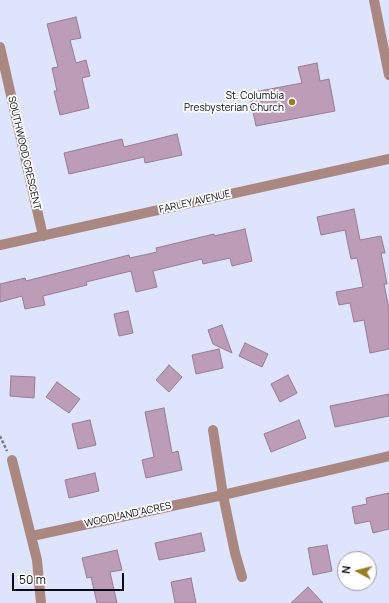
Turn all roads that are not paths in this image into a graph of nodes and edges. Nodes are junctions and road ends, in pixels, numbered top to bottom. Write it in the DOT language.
graph roads {
  1 [pos="374,0"];
  2 [pos="0,47"];
  3 [pos="389,75"];
  4 [pos="389,159"];
  5 [pos="43,236"];
  6 [pos="0,245"];
  7 [pos="213,430"];
  8 [pos="389,456"];
  9 [pos="12,460"];
  10 [pos="223,495"];
  11 [pos="32,536"];
  12 [pos="242,577"];
  13 [pos="41,603"];
  1 -- 3 [label="street"];
  2 -- 5 [label="street, SOUTHWOOD CRESCENT"];
  4 -- 5 [label="street, FARLEY AVENUE"];
  5 -- 6 [label="street, FARLEY AVENUE"];
  7 -- 10 [label="street"];
  8 -- 10 [label="street, WOODLAND ACRES"];
  9 -- 11 [label="street"];
  10 -- 11 [label="street, WOODLAND ACRES"];
  10 -- 12 [label="street"];
  11 -- 13 [label="street"];
}
